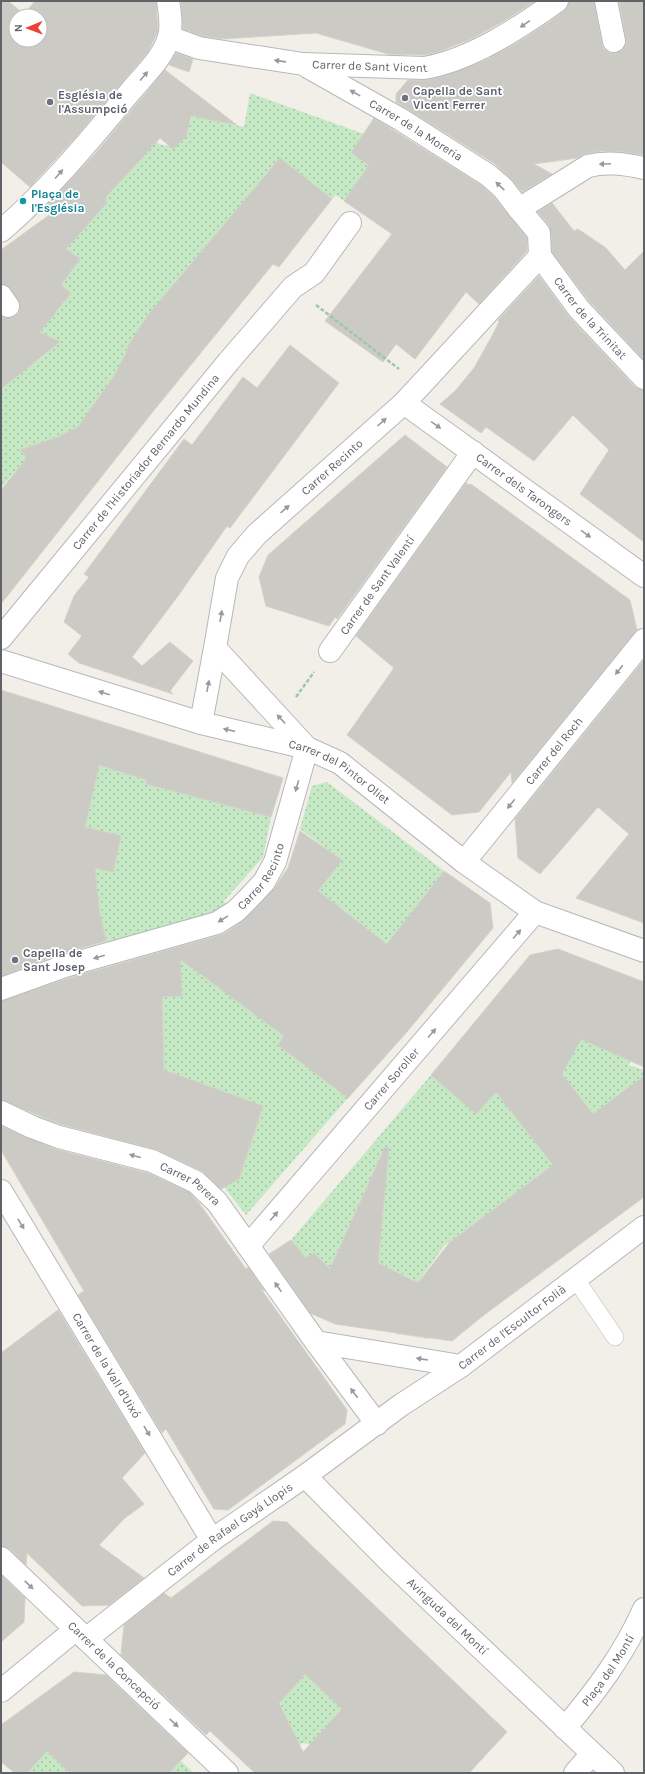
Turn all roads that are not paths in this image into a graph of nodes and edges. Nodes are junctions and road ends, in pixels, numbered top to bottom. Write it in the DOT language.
graph roads {
  1 [pos="168,1"];
  2 [pos="557,1"];
  3 [pos="606,1"];
  4 [pos="169,37"];
  5 [pos="614,41"];
  6 [pos="303,64"];
  7 [pos="644,168"];
  8 [pos="519,209"];
  9 [pos="350,223"];
  10 [pos="1,231"];
  11 [pos="540,256"];
  12 [pos="644,378"];
  13 [pos="404,403"];
  14 [pos="473,452"];
  15 [pos="644,576"];
  16 [pos="1,638"];
  17 [pos="644,640"];
  18 [pos="215,648"];
  19 [pos="330,651"];
  20 [pos="1,661"];
  21 [pos="201,723"];
  22 [pos="308,748"];
  23 [pos="464,862"];
  24 [pos="535,912"];
  25 [pos="644,951"];
  26 [pos="6,986"];
  27 [pos="1,1112"];
  28 [pos="1,1191"];
  29 [pos="644,1229"];
  30 [pos="248,1246"];
  31 [pos="575,1278"];
  32 [pos="615,1337"];
  33 [pos="316,1342"];
  34 [pos="461,1366"];
  35 [pos="377,1424"];
  36 [pos="305,1476"];
  37 [pos="212,1540"];
  38 [pos="1,1558"];
  39 [pos="644,1609"];
  40 [pos="81,1634"];
  41 [pos="1,1691"];
  42 [pos="565,1728"];
  43 [pos="592,1754"];
  44 [pos="227,1773"];
  45 [pos="576,1773"];
  46 [pos="613,1773"];
  1 -- 4 [label="street"];
  2 -- 6 [label="street, Carrer de Sant Vicent, one-way"];
  3 -- 5 [label="street"];
  6 -- 4 [label="street, Carrer de Sant Vicent, one-way"];
  10 -- 4 [label="street, one-way"];
  8 -- 6 [label="street, Carrer de la Moreria, one-way"];
  7 -- 8 [label="street, one-way"];
  8 -- 11 [label="street, Carrer de la Moreria"];
  9 -- 16 [label="street, Carrer de l'Historiador Bernardo Mundina"];
  11 -- 12 [label="street, Carrer de la Trinitat"];
  11 -- 13 [label="street, Carrer Recinto"];
  13 -- 14 [label="street, Carrer dels Tarongers, one-way"];
  18 -- 13 [label="street, Carrer Recinto, one-way"];
  14 -- 15 [label="street, Carrer dels Tarongers, one-way"];
  14 -- 19 [label="street, Carrer de Sant Valentí"];
  17 -- 23 [label="street, Carrer del Roch, one-way"];
  21 -- 18 [label="street, Carrer Recinto, one-way"];
  22 -- 18 [label="street, one-way"];
  21 -- 20 [label="street, Carrer del Pintor Oliet, one-way"];
  22 -- 21 [label="street, Carrer del Pintor Oliet, one-way"];
  22 -- 23 [label="street, Carrer del Pintor Oliet"];
  22 -- 26 [label="street, Carrer Recinto, one-way"];
  23 -- 24 [label="street, Carrer del Pintor Oliet"];
  24 -- 25 [label="street, Carrer del Pintor Oliet"];
  30 -- 24 [label="street, Carrer Soroller, one-way"];
  30 -- 27 [label="street, Carrer Perera, one-way"];
  28 -- 37 [label="street, Carrer de la Vall d'Uixó, one-way"];
  29 -- 31 [label="street, Carrer de l'Escultor Folià"];
  33 -- 30 [label="street, Carrer Perera, one-way"];
  31 -- 32 [label="lane"];
  31 -- 34 [label="street, Carrer de l'Escultor Folià"];
  34 -- 33 [label="street, one-way"];
  35 -- 33 [label="street, Carrer Perera, one-way"];
  34 -- 35 [label="street, Carrer de l'Escultor Folià"];
  35 -- 36 [label="street, Carrer de Rafael Gayá Llopis"];
  36 -- 37 [label="street, Carrer de Rafael Gayá Llopis"];
  36 -- 42 [label="street, Avinguda del Montí"];
  37 -- 40 [label="street, Carrer de Rafael Gayá Llopis"];
  38 -- 40 [label="street, Carrer de la Concepció, one-way"];
  39 -- 42 [label="street, Plaça del Montí"];
  40 -- 41 [label="street, Carrer de Rafael Gayá Llopis"];
  40 -- 44 [label="street, Carrer de la Concepció, one-way"];
  42 -- 43 [label="street, Avinguda del Montí"];
  43 -- 45 [label="street"];
  43 -- 46 [label="street, Avinguda del Montí"];
}
